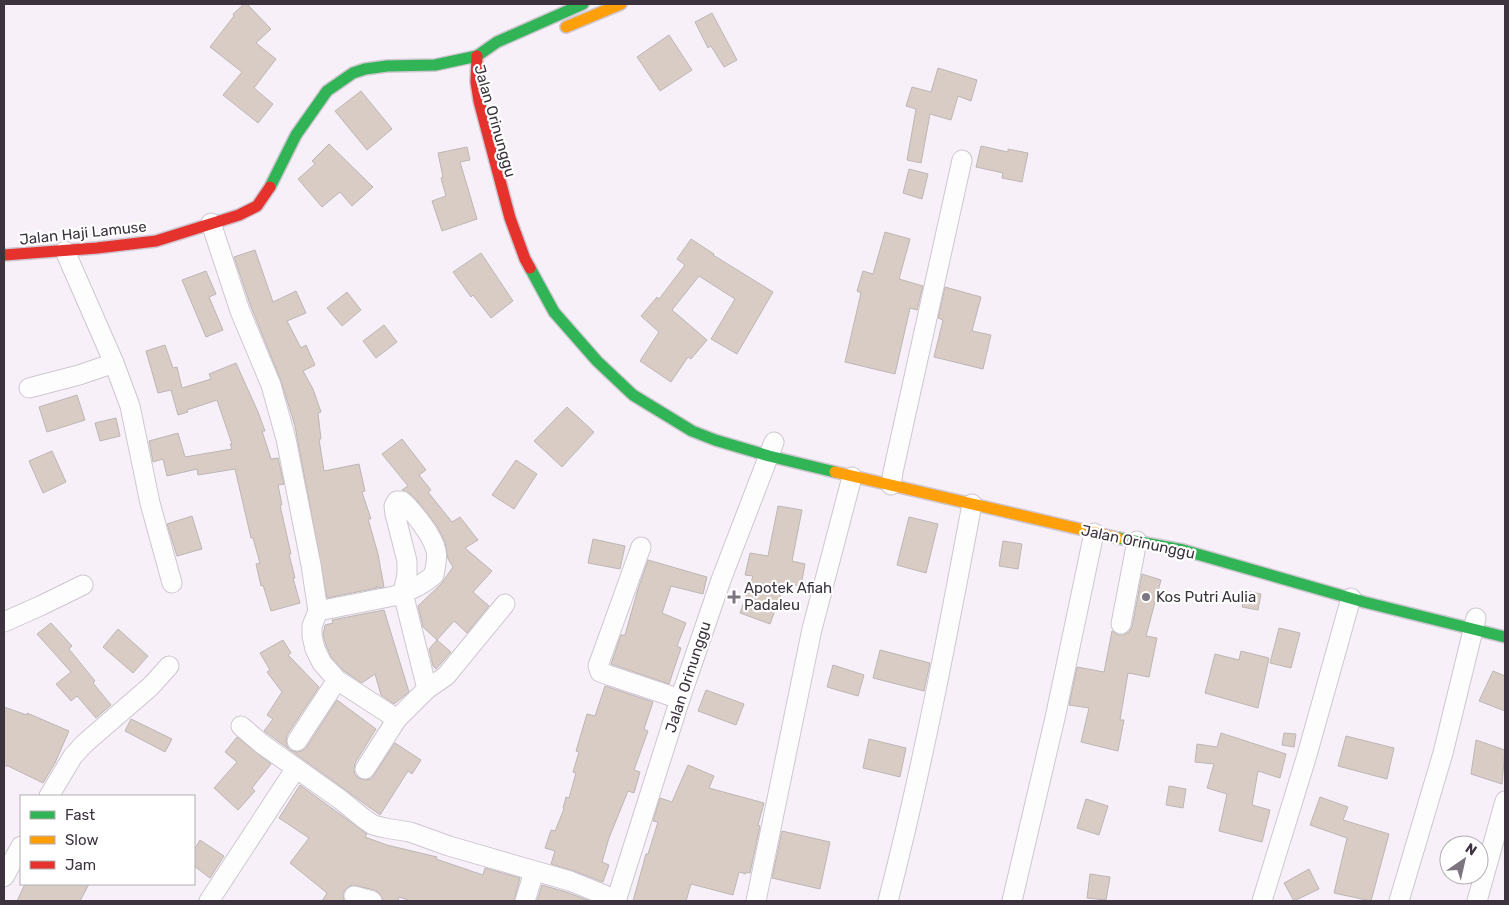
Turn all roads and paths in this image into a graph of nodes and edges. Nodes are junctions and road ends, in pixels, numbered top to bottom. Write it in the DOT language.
graph roads {
  1 [pos="583,4"];
  2 [pos="621,4"];
  3 [pos="558,31"];
  4 [pos="477,56"];
  5 [pos="493,59"];
  6 [pos="962,160"];
  7 [pos="512,181"];
  8 [pos="211,223"];
  9 [pos="64,251"];
  10 [pos="535,254"];
  11 [pos="4,255"];
  12 [pos="548,278"];
  13 [pos="114,363"];
  14 [pos="28,388"];
  15 [pos="773,446"];
  16 [pos="893,475"];
  17 [pos="852,477"];
  18 [pos="972,504"];
  19 [pos="1036,507"];
  20 [pos="1094,533"];
  21 [pos="1137,541"];
  22 [pos="1163,542"];
  23 [pos="641,547"];
  24 [pos="1184,548"];
  25 [pos="172,583"];
  26 [pos="83,585"];
  27 [pos="1346,591"];
  28 [pos="505,604"];
  29 [pos="318,611"];
  30 [pos="9,616"];
  31 [pos="1476,620"];
  32 [pos="1121,624"];
  33 [pos="1505,637"];
  34 [pos="170,666"];
  35 [pos="336,680"];
  36 [pos="427,689"];
  37 [pos="680,699"];
  38 [pos="397,719"];
  39 [pos="241,726"];
  40 [pos="297,741"];
  41 [pos="296,768"];
  42 [pos="365,769"];
  43 [pos="50,795"];
  44 [pos="1505,801"];
  45 [pos="1501,831"];
  46 [pos="20,848"];
  47 [pos="534,872"];
  48 [pos="4,877"];
  49 [pos="354,896"];
  50 [pos="616,900"];
  51 [pos="210,901"];
  52 [pos="372,901"];
  53 [pos="525,901"];
  54 [pos="756,901"];
  55 [pos="888,901"];
  56 [pos="1012,901"];
  57 [pos="1262,901"];
  58 [pos="1399,901"];
  59 [pos="1477,901"];
  1 -- 4 [label="street"];
  2 -- 3 [label="street"];
  4 -- 5 [label="street"];
  4 -- 7 [label="street, Jalan Orinunggu"];
  4 -- 8 [label="street, Jalan Haji Lamuse"];
  4 -- 15 [label="street, Jalan Orinunggu"];
  6 -- 16 [label="street"];
  8 -- 9 [label="street, Jalan Haji Lamuse"];
  8 -- 29 [label="street"];
  9 -- 11 [label="street, Jalan Haji Lamuse"];
  9 -- 13 [label="street"];
  10 -- 12 [label="street"];
  13 -- 14 [label="street"];
  13 -- 25 [label="street"];
  15 -- 17 [label="street, Jalan Orinunggu"];
  15 -- 37 [label="street, Jalan Orinunggu"];
  16 -- 17 [label="street, Jalan Orinunggu"];
  16 -- 18 [label="street, Jalan Orinunggu"];
  17 -- 54 [label="street"];
  18 -- 20 [label="street, Jalan Orinunggu"];
  18 -- 55 [label="street"];
  19 -- 22 [label="street, Jalan Orinunggu"];
  20 -- 21 [label="street, Jalan Orinunggu"];
  20 -- 56 [label="street"];
  21 -- 22 [label="street, Jalan Orinunggu"];
  21 -- 32 [label="street"];
  22 -- 24 [label="street, Jalan Orinunggu"];
  23 -- 37 [label="street"];
  24 -- 27 [label="street, Jalan Orinunggu"];
  24 -- 27 [label="street, Jalan Orinunggu"];
  26 -- 30 [label="street"];
  27 -- 31 [label="street, Jalan Orinunggu"];
  27 -- 57 [label="street"];
  28 -- 36 [label="street"];
  29 -- 35 [label="street"];
  29 -- 36 [label="street"];
  31 -- 33 [label="street, Jalan Orinunggu"];
  31 -- 58 [label="street"];
  34 -- 43 [label="street"];
  35 -- 38 [label="street"];
  35 -- 40 [label="street"];
  36 -- 38 [label="street"];
  37 -- 50 [label="street, Jalan Orinunggu"];
  38 -- 42 [label="street"];
  39 -- 41 [label="street"];
  41 -- 47 [label="street"];
  41 -- 51 [label="street"];
  44 -- 45 [label="street"];
  45 -- 59 [label="street"];
  46 -- 48 [label="street"];
  47 -- 50 [label="street"];
  47 -- 53 [label="street"];
  49 -- 52 [label="street"];
}
